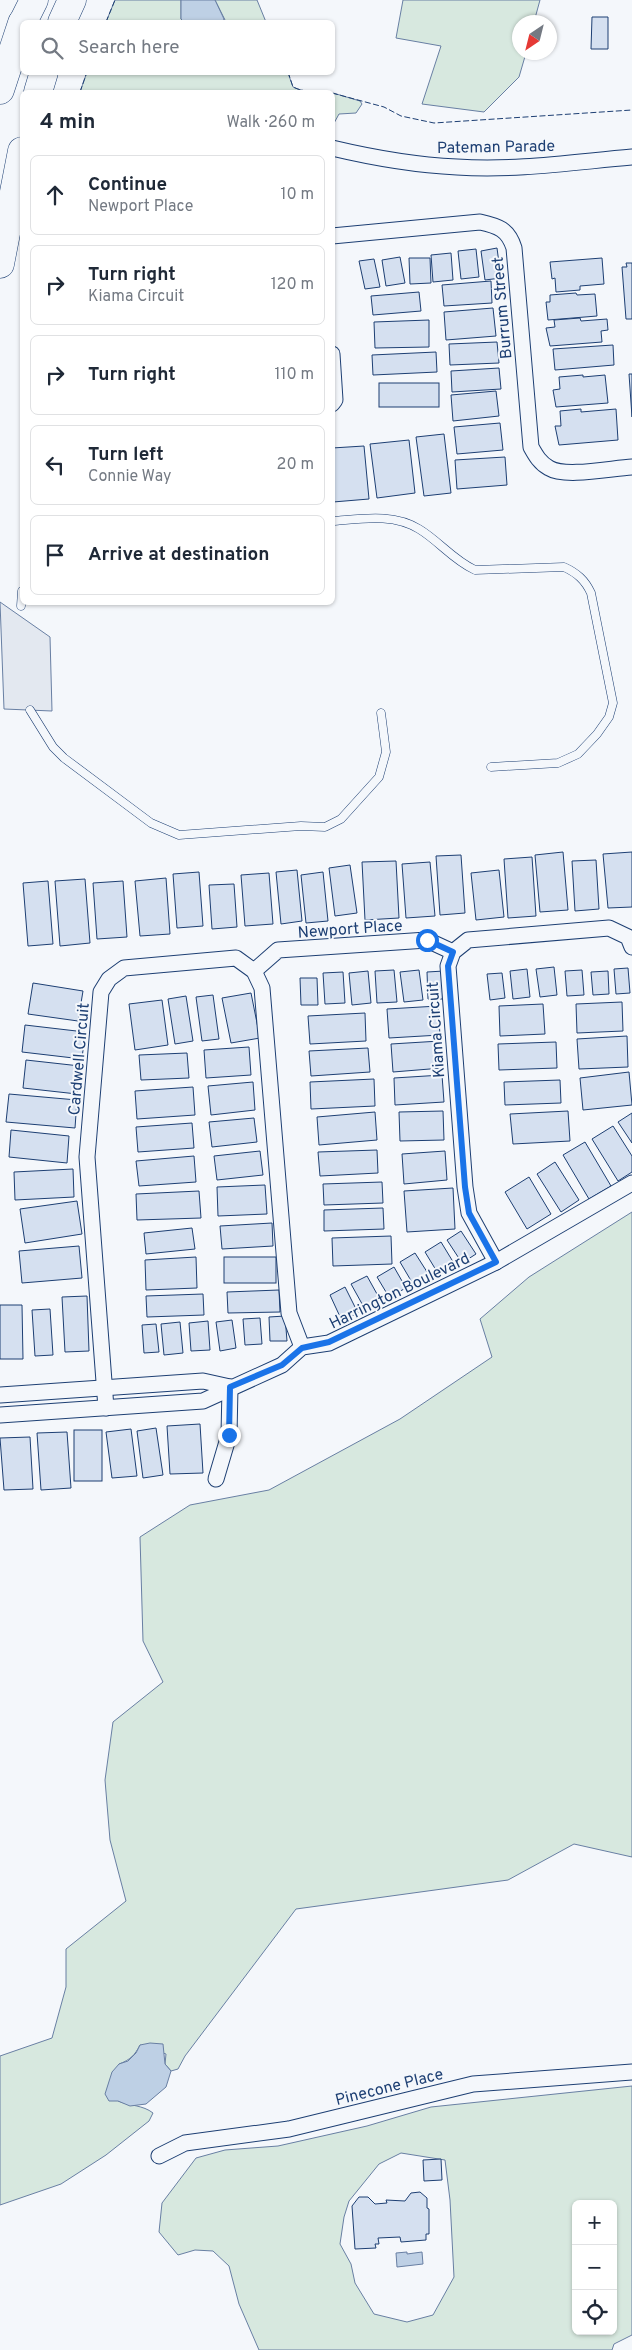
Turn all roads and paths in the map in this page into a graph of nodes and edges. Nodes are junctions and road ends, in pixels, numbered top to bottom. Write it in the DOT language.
graph roads {
  1 [pos="34,0"];
  2 [pos="72,0"];
  3 [pos="22,20"];
  4 [pos="63,20"];
  5 [pos="17,29"];
  6 [pos="43,75"];
  7 [pos="0,90"];
  8 [pos="39,90"];
  9 [pos="335,149"];
  10 [pos="632,157"];
  11 [pos="20,161"];
  12 [pos="335,236"];
  13 [pos="0,264"];
  14 [pos="632,467"];
  15 [pos="335,521"];
  16 [pos="30,710"];
  17 [pos="381,713"];
  18 [pos="491,767"];
  19 [pos="632,947"];
  20 [pos="453,952"];
  21 [pos="254,971"];
  22 [pos="632,1184"];
  23 [pos="496,1262"];
  24 [pos="302,1348"];
  25 [pos="104,1387"];
  26 [pos="230,1387"];
  27 [pos="0,1394"];
  28 [pos="106,1408"];
  29 [pos="0,1415"];
  30 [pos="216,1479"];
  31 [pos="632,2072"];
  32 [pos="159,2156"];
  1 -- 3 [label="highway"];
  2 -- 4 [label="highway"];
  5 -- 7 [label="highway"];
  6 -- 8 [label="highway"];
  9 -- 10 [label="street, Pateman Parade"];
  11 -- 13 [label="highway"];
  12 -- 14 [label="street, Burrum Street"];
  15 -- 18 [label="lane"];
  16 -- 17 [label="lane"];
  19 -- 20 [label="street"];
  20 -- 21 [label="street, Newport Place"];
  20 -- 23 [label="street, Kiama Circuit"];
  21 -- 24 [label="street"];
  21 -- 25 [label="street, Cardwell Circuit"];
  22 -- 23 [label="street, Harrington Boulevard"];
  23 -- 24 [label="street, Harrington Boulevard"];
  24 -- 26 [label="street, Harrington Boulevard"];
  25 -- 26 [label="street"];
  25 -- 27 [label="street"];
  25 -- 28 [label="street, Cardwell Circuit"];
  26 -- 28 [label="street, Harrington Boulevard"];
  26 -- 30 [label="street"];
  28 -- 29 [label="street, Harrington Boulevard"];
  31 -- 32 [label="street, Pinecone Place"];
}
